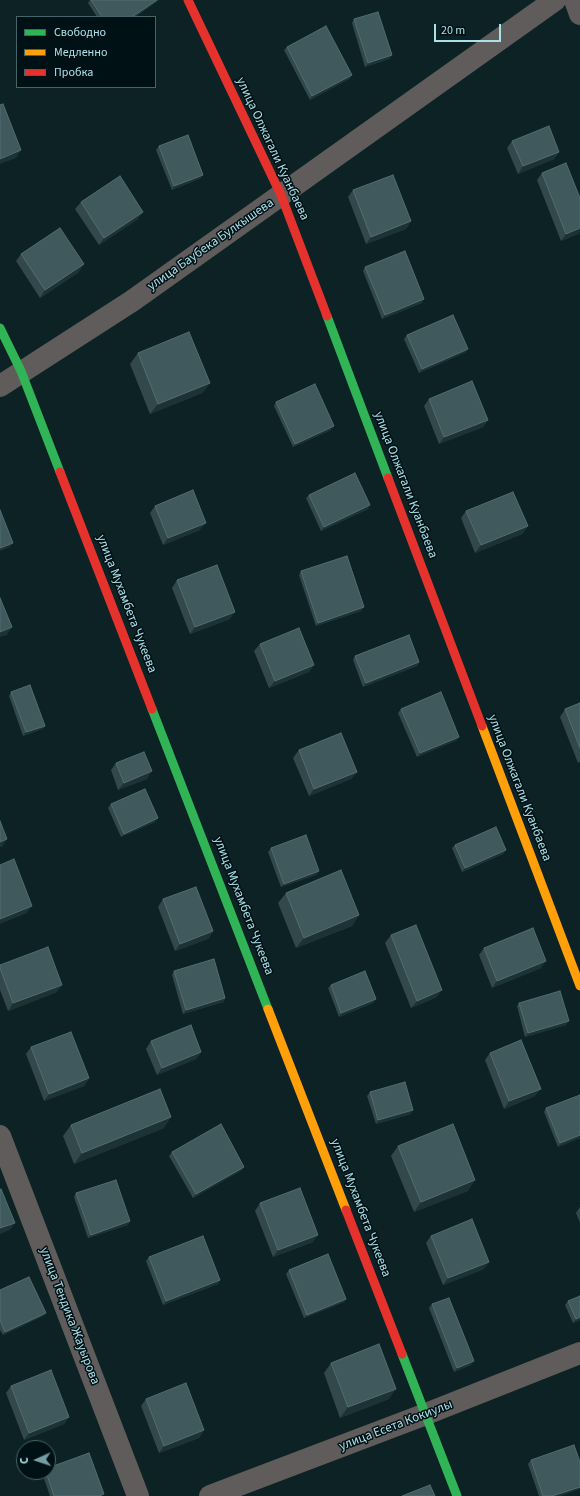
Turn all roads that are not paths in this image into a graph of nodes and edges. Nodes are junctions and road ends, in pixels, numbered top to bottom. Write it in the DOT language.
graph roads {
  1 [pos="188,0"];
  2 [pos="555,0"];
  3 [pos="575,0"];
  4 [pos="580,14"];
  5 [pos="282,195"];
  6 [pos="0,328"];
  7 [pos="21,371"];
  8 [pos="0,386"];
  9 [pos="580,986"];
  10 [pos="0,1136"];
  11 [pos="580,1353"];
  12 [pos="426,1414"];
  13 [pos="138,1496"];
  14 [pos="210,1496"];
  15 [pos="457,1496"];
  1 -- 5 [label="street, улица Олжагали Куанбаева"];
  2 -- 5 [label="street, улица Баубека Булкышева"];
  3 -- 4 [label="street"];
  5 -- 7 [label="street, улица Баубека Булкышева"];
  5 -- 9 [label="street, улица Олжагали Куанбаева"];
  6 -- 7 [label="street, улица Мухамбета Чукеева"];
  7 -- 8 [label="street, улица Баубека Булкышева"];
  7 -- 12 [label="street, улица Мухамбета Чукеева"];
  10 -- 13 [label="street, улица Тендика Жауырова"];
  11 -- 12 [label="street, улица Есета Кокиулы"];
  12 -- 14 [label="street, улица Есета Кокиулы"];
  12 -- 15 [label="street, улица Мухамбета Чукеева"];
}
